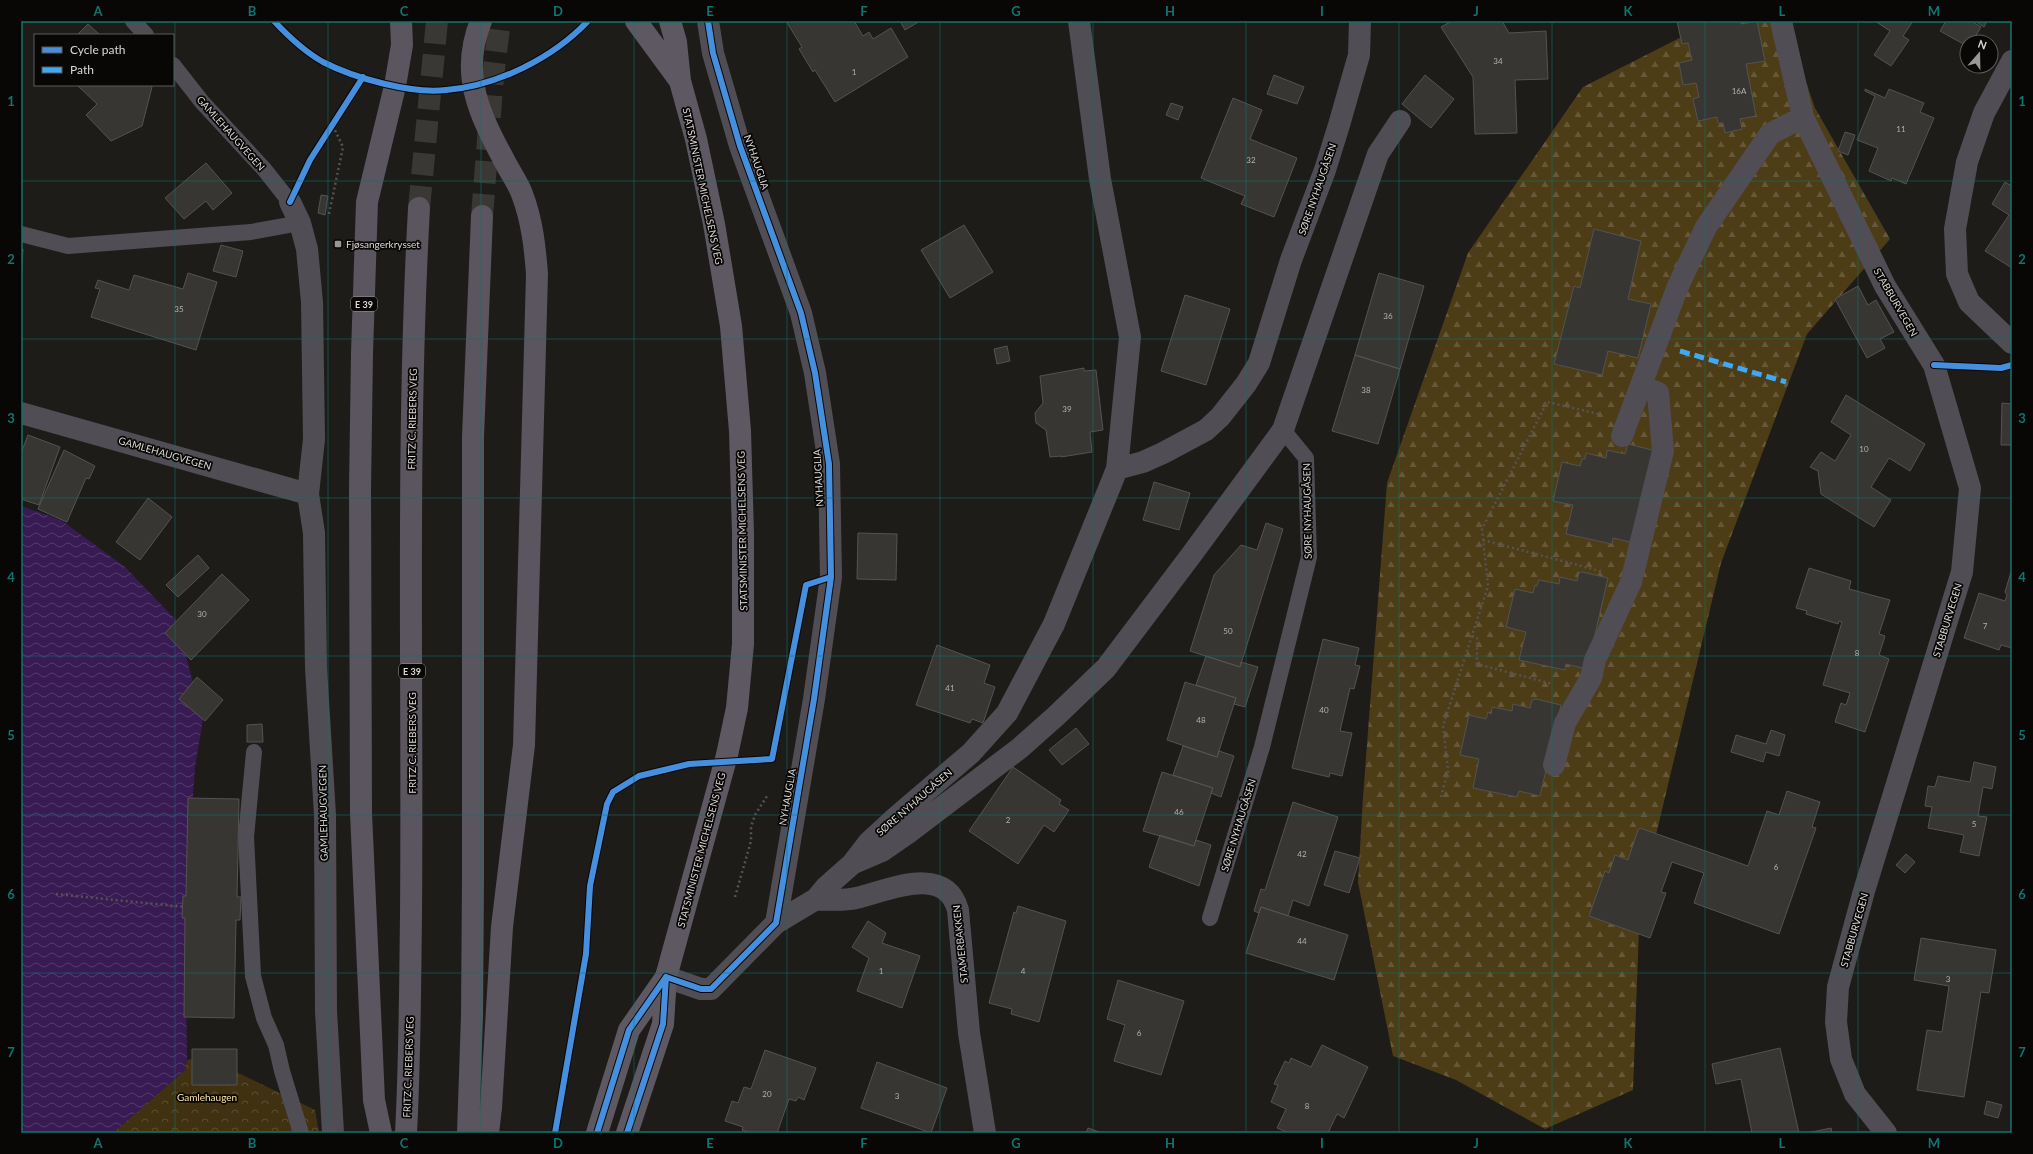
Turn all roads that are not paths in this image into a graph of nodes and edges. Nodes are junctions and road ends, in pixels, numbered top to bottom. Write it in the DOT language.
graph roads {
  1 [pos="134,21"];
  2 [pos="401,21"];
  3 [pos="481,21"];
  4 [pos="636,21"];
  5 [pos="670,21"];
  6 [pos="708,21"];
  7 [pos="1079,21"];
  8 [pos="1360,21"];
  9 [pos="1781,21"];
  10 [pos="145,34"];
  11 [pos="2012,60"];
  12 [pos="174,66"];
  13 [pos="680,81"];
  14 [pos="1803,117"];
  15 [pos="1400,121"];
  16 [pos="290,202"];
  17 [pos="419,208"];
  18 [pos="482,216"];
  19 [pos="300,223"];
  20 [pos="21,234"];
  21 [pos="2012,343"];
  22 [pos="1641,386"];
  23 [pos="21,413"];
  24 [pos="1283,430"];
  25 [pos="1622,436"];
  26 [pos="1117,469"];
  27 [pos="308,494"];
  28 [pos="254,752"];
  29 [pos="1554,765"];
  30 [pos="852,864"];
  31 [pos="816,899"];
  32 [pos="1210,918"];
  33 [pos="776,923"];
  34 [pos="666,977"];
  35 [pos="301,1133"];
  36 [pos="333,1133"];
  37 [pos="381,1133"];
  38 [pos="406,1133"];
  39 [pos="468,1133"];
  40 [pos="488,1133"];
  41 [pos="597,1133"];
  42 [pos="627,1133"];
  43 [pos="986,1133"];
  44 [pos="1886,1133"];
  1 -- 10 [label="lane"];
  2 -- 37 [label="highway, E 39"];
  3 -- 40 [label="highway"];
  4 -- 13 [label="main road, STATSMINISTER MICHELSENS VEG"];
  5 -- 13 [label="main road, STATSMINISTER MICHELSENS VEG"];
  6 -- 33 [label="street, NYHAUGLIA"];
  7 -- 26 [label="street, SØRE NYHAUGÅSEN"];
  8 -- 26 [label="street, SØRE NYHAUGÅSEN"];
  9 -- 14 [label="street, STABBURVEGEN"];
  11 -- 21 [label="street"];
  12 -- 16 [label="lane, GAMLEHAUGVEGEN"];
  13 -- 34 [label="main road, STATSMINISTER MICHELSENS VEG"];
  14 -- 22 [label="street"];
  14 -- 44 [label="street, STABBURVEGEN"];
  15 -- 24 [label="street"];
  16 -- 19 [label="street, GAMLEHAUGVEGEN"];
  17 -- 38 [label="highway, FRITZ C. RIEBERS VEG / E 39"];
  18 -- 39 [label="highway"];
  19 -- 20 [label="lane"];
  19 -- 27 [label="street, GAMLEHAUGVEGEN"];
  22 -- 25 [label="street"];
  22 -- 29 [label="street"];
  23 -- 27 [label="street, GAMLEHAUGVEGEN"];
  24 -- 30 [label="street"];
  24 -- 32 [label="lane, SØRE NYHAUGÅSEN"];
  26 -- 30 [label="street, SØRE NYHAUGÅSEN"];
  27 -- 36 [label="street, GAMLEHAUGVEGEN"];
  28 -- 35 [label="lane"];
  30 -- 31 [label="street, SØRE NYHAUGÅSEN"];
  31 -- 33 [label="street, SØRE NYHAUGÅSEN"];
  31 -- 43 [label="street, STAMERBAKKEN"];
  33 -- 34 [label="street, SØRE NYHAUGÅSEN"];
  34 -- 41 [label="main road, STATSMINISTER MICHELSENS VEG"];
  34 -- 42 [label="main road, STATSMINISTER MICHELSENS VEG"];
}
